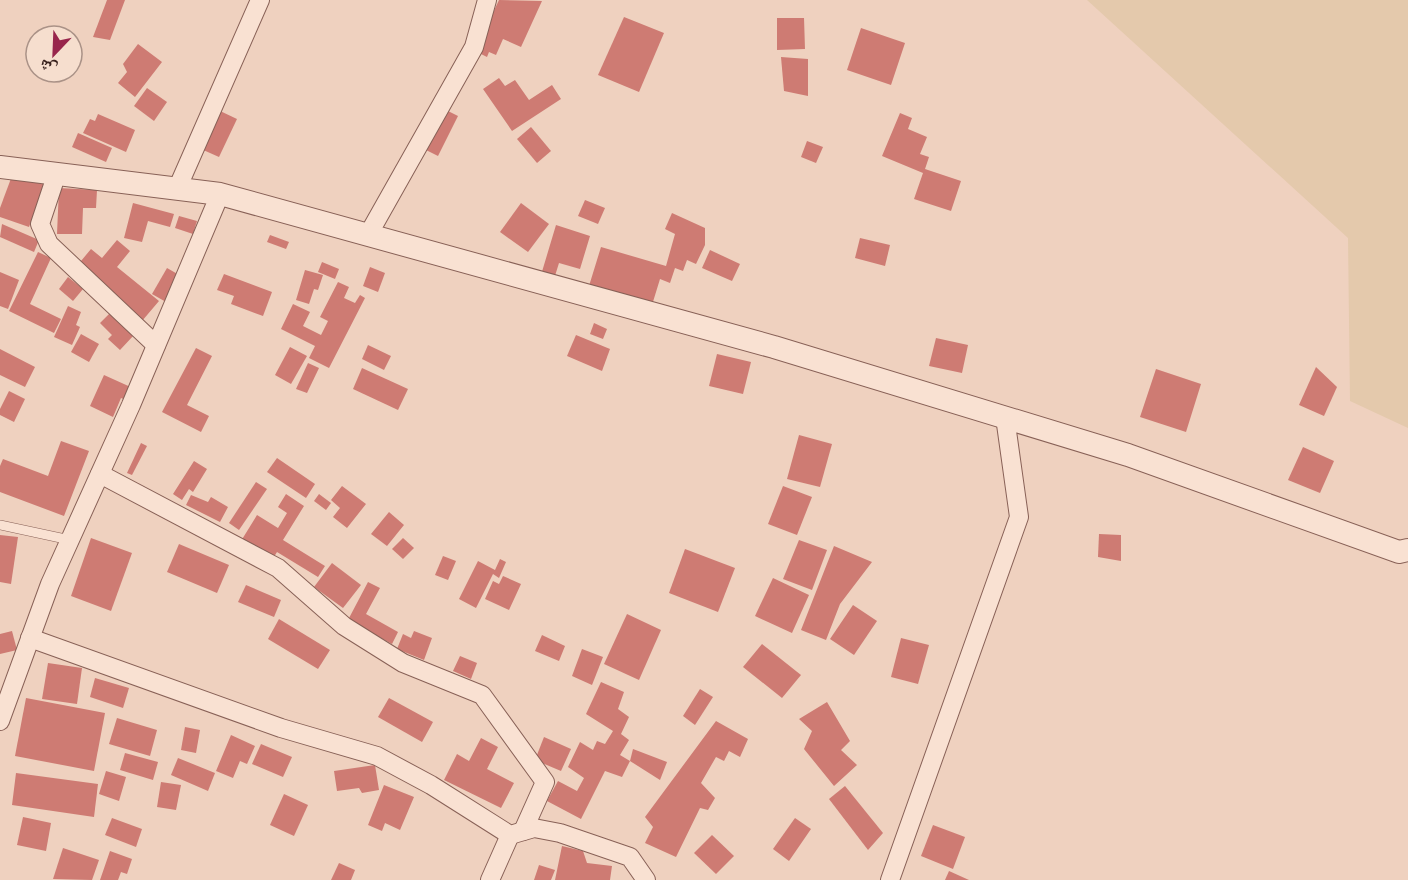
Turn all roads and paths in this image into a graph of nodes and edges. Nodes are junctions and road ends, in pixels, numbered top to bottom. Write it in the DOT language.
graph roads {
  1 [pos="260,0"];
  2 [pos="487,0"];
  3 [pos="0,167"];
  4 [pos="57,173"];
  5 [pos="177,189"];
  6 [pos="220,194"];
  7 [pos="368,235"];
  8 [pos="156,345"];
  9 [pos="1005,417"];
  10 [pos="100,474"];
  11 [pos="0,525"];
  12 [pos="70,540"];
  13 [pos="1408,550"];
  14 [pos="30,638"];
  15 [pos="0,721"];
  16 [pos="516,833"];
  17 [pos="490,880"];
  18 [pos="646,880"];
  19 [pos="890,880"];
  1 -- 5 [label="street"];
  2 -- 7 [label="street"];
  3 -- 4 [label="street"];
  4 -- 5 [label="street"];
  4 -- 8 [label="street"];
  5 -- 6 [label="street"];
  6 -- 7 [label="street"];
  6 -- 8 [label="street"];
  7 -- 9 [label="street"];
  8 -- 10 [label="street"];
  9 -- 13 [label="street"];
  9 -- 19 [label="street"];
  10 -- 12 [label="street"];
  10 -- 16 [label="street"];
  11 -- 12 [label="lane"];
  12 -- 14 [label="street"];
  14 -- 15 [label="street"];
  14 -- 16 [label="street"];
  16 -- 17 [label="street"];
  16 -- 18 [label="street"];
}
